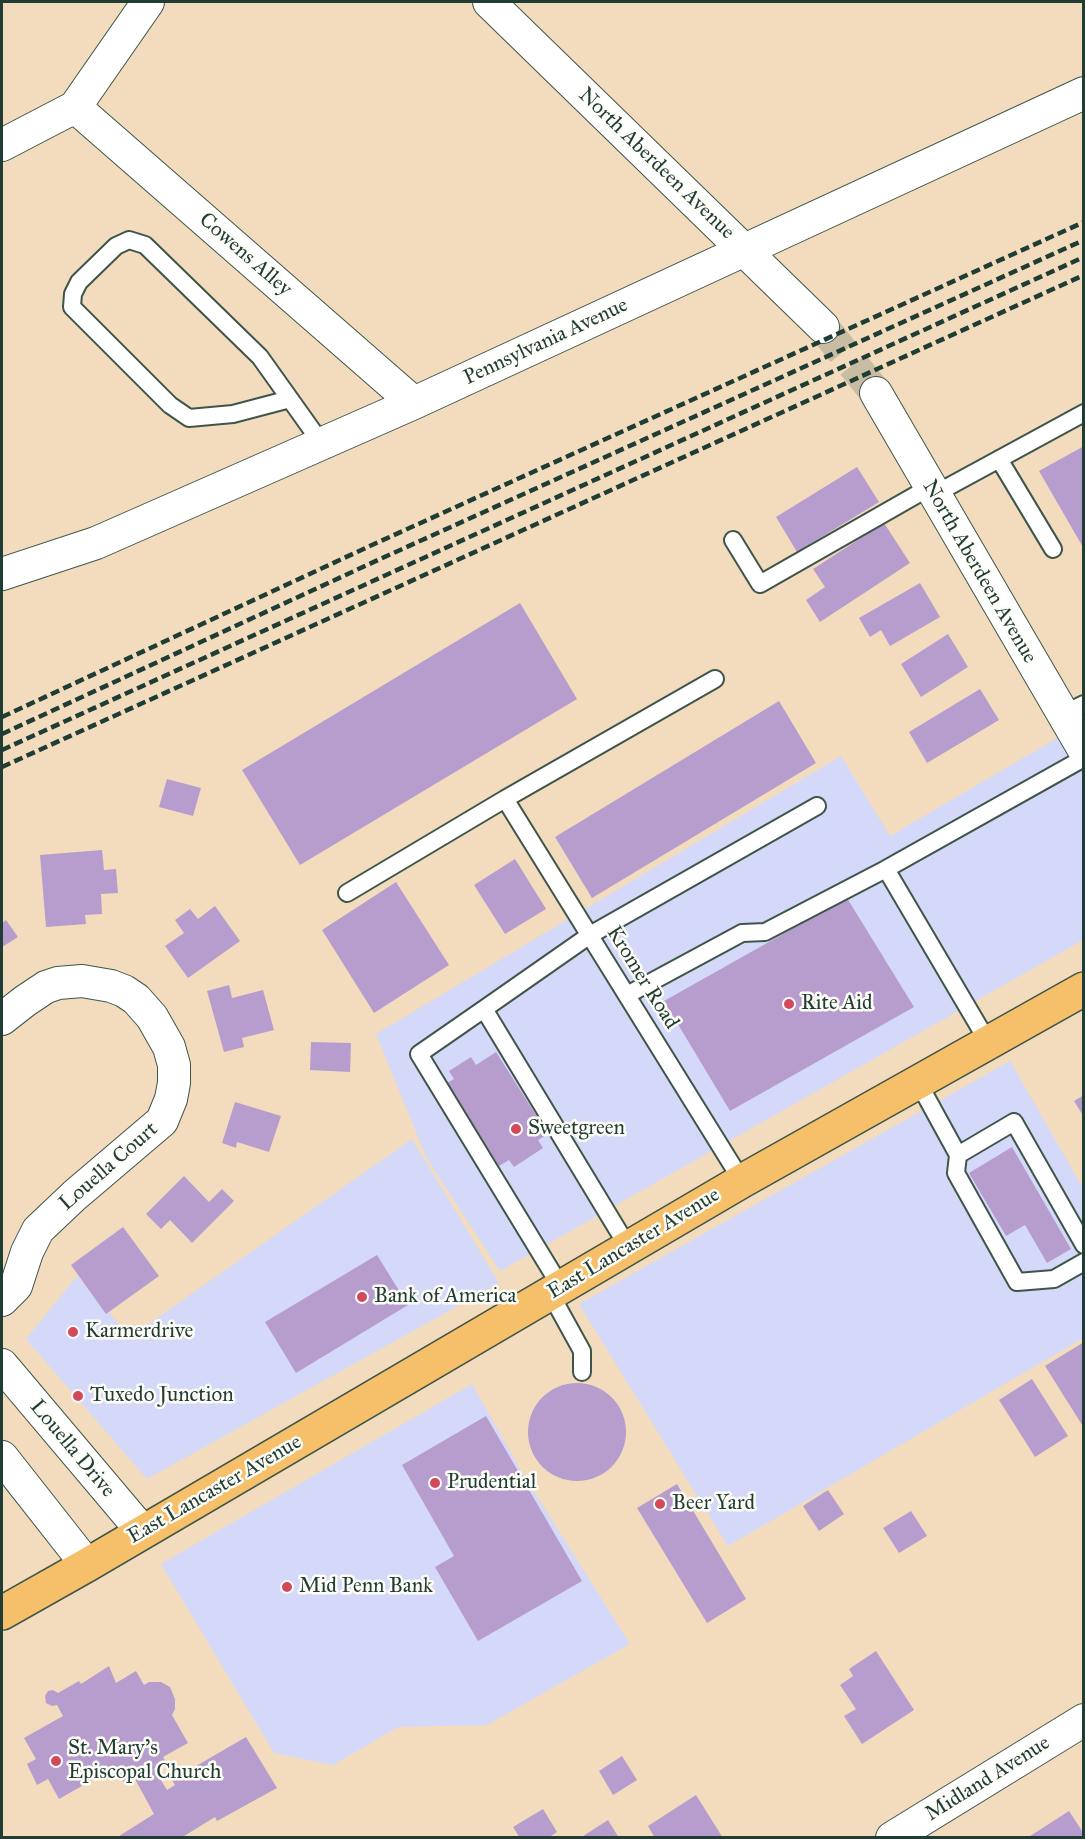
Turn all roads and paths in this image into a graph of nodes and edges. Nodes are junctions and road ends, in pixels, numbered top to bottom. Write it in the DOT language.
graph roads {
  1 [pos="148,2"];
  2 [pos="489,2"];
  3 [pos="1083,93"];
  4 [pos="75,107"];
  5 [pos="2,145"];
  6 [pos="745,250"];
  7 [pos="823,327"];
  8 [pos="876,393"];
  9 [pos="290,399"];
  10 [pos="414,403"];
  11 [pos="1083,413"];
  12 [pos="322,444"];
  13 [pos="999,459"];
  14 [pos="932,490"];
  15 [pos="733,540"];
  16 [pos="1053,549"];
  17 [pos="2,574"];
  18 [pos="715,679"];
  19 [pos="1073,710"];
  20 [pos="1083,750"];
  21 [pos="1083,758"];
  22 [pos="505,799"];
  23 [pos="817,806"];
  24 [pos="886,869"];
  25 [pos="347,893"];
  26 [pos="590,935"];
  27 [pos="1083,989"];
  28 [pos="627,995"];
  29 [pos="484,1009"];
  30 [pos="2,1020"];
  31 [pos="988,1042"];
  32 [pos="918,1082"];
  33 [pos="958,1155"];
  34 [pos="742,1180"];
  35 [pos="1083,1245"];
  36 [pos="628,1247"];
  37 [pos="1083,1262"];
  38 [pos="556,1290"];
  39 [pos="2,1300"];
  40 [pos="2,1365"];
  41 [pos="582,1372"];
  42 [pos="2,1457"];
  43 [pos="143,1532"];
  44 [pos="87,1565"];
  45 [pos="2,1612"];
  46 [pos="1083,1720"];
  47 [pos="892,1838"];
  1 -- 4 [label="street"];
  2 -- 6 [label="street, North Aberdeen Avenue"];
  3 -- 6 [label="street, Pennsylvania Avenue"];
  4 -- 5 [label="street"];
  4 -- 10 [label="street, Cowens Alley"];
  6 -- 7 [label="street, North Aberdeen Avenue"];
  6 -- 10 [label="street, Pennsylvania Avenue"];
  8 -- 14 [label="street, North Aberdeen Avenue"];
  9 -- 9 [label="lane"];
  9 -- 12 [label="lane"];
  10 -- 12 [label="street, Pennsylvania Avenue"];
  11 -- 13 [label="lane"];
  12 -- 17 [label="street, Pennsylvania Avenue"];
  13 -- 14 [label="lane"];
  13 -- 16 [label="lane"];
  14 -- 15 [label="lane"];
  14 -- 19 [label="street, North Aberdeen Avenue"];
  18 -- 22 [label="lane"];
  19 -- 20 [label="street, North Aberdeen Avenue"];
  21 -- 24 [label="lane"];
  22 -- 25 [label="lane"];
  22 -- 26 [label="lane, Kromer Road"];
  23 -- 26 [label="lane"];
  24 -- 28 [label="lane"];
  24 -- 31 [label="lane"];
  26 -- 28 [label="lane, Kromer Road"];
  26 -- 29 [label="lane"];
  27 -- 31 [label="highway, East Lancaster Avenue"];
  28 -- 34 [label="lane, Kromer Road"];
  29 -- 36 [label="lane"];
  29 -- 38 [label="lane"];
  30 -- 39 [label="street, Louella Court"];
  31 -- 32 [label="highway, East Lancaster Avenue"];
  32 -- 33 [label="lane"];
  32 -- 34 [label="highway, East Lancaster Avenue"];
  33 -- 35 [label="lane"];
  33 -- 37 [label="lane"];
  34 -- 36 [label="highway, East Lancaster Avenue"];
  36 -- 38 [label="highway, East Lancaster Avenue"];
  38 -- 41 [label="lane"];
  38 -- 43 [label="highway, East Lancaster Avenue"];
  40 -- 43 [label="street, Louella Drive"];
  42 -- 44 [label="street"];
  43 -- 44 [label="highway, East Lancaster Avenue"];
  44 -- 45 [label="highway, East Lancaster Avenue"];
  46 -- 47 [label="street, Midland Avenue"];
}
